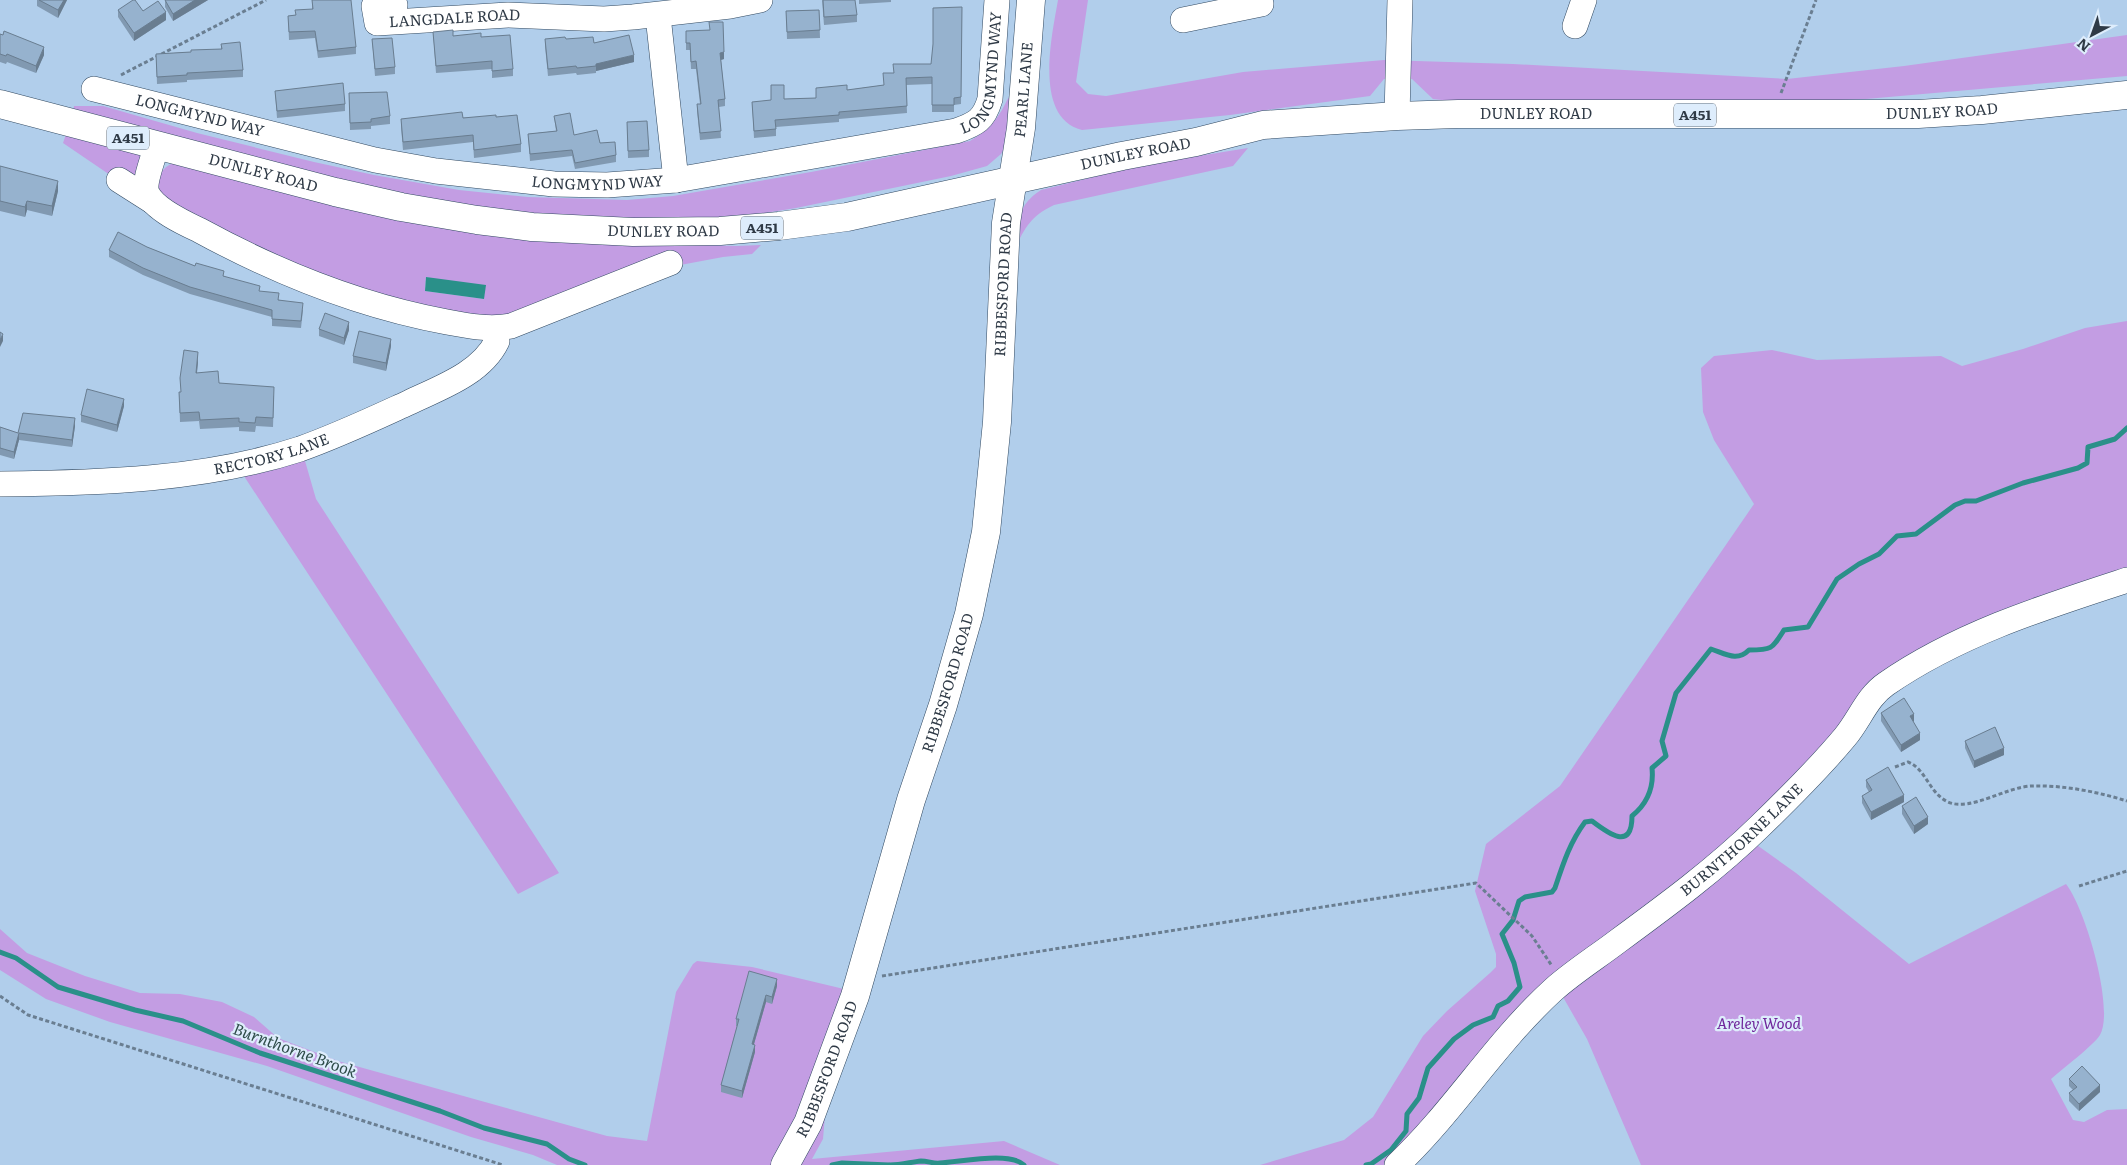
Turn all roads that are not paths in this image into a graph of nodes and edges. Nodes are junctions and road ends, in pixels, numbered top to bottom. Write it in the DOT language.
graph roads {
  1 [pos="760,0"];
  2 [pos="997,0"];
  3 [pos="1031,0"];
  4 [pos="1400,0"];
  5 [pos="1584,0"];
  6 [pos="730,3"];
  7 [pos="1245,4"];
  8 [pos="395,5"];
  9 [pos="571,8"];
  10 [pos="658,16"];
  11 [pos="1183,20"];
  12 [pos="1575,26"];
  13 [pos="94,89"];
  14 [pos="2127,95"];
  15 [pos="0,104"];
  16 [pos="1397,116"];
  17 [pos="157,145"];
  18 [pos="119,180"];
  19 [pos="676,180"];
  20 [pos="1013,180"];
  21 [pos="152,201"];
  22 [pos="670,262"];
  23 [pos="488,328"];
  24 [pos="0,484"];
  25 [pos="2127,580"];
  26 [pos="785,1165"];
  27 [pos="1397,1165"];
  1 -- 6 [label="street, LANGDALE ROAD"];
  2 -- 19 [label="street, LONGMYND WAY"];
  3 -- 20 [label="main road, PEARL LANE"];
  4 -- 16 [label="street"];
  5 -- 12 [label="street"];
  6 -- 10 [label="street, LANGDALE ROAD"];
  7 -- 11 [label="street"];
  8 -- 9 [label="street, LANGDALE ROAD"];
  9 -- 10 [label="street, LANGDALE ROAD"];
  10 -- 19 [label="street"];
  13 -- 19 [label="street, LONGMYND WAY"];
  14 -- 16 [label="main road, DUNLEY ROAD / A451"];
  15 -- 17 [label="main road, DUNLEY ROAD / A451"];
  16 -- 20 [label="main road, DUNLEY ROAD / A451"];
  17 -- 20 [label="main road, DUNLEY ROAD / A451"];
  17 -- 21 [label="street"];
  18 -- 21 [label="street"];
  20 -- 26 [label="main road, RIBBESFORD ROAD"];
  21 -- 23 [label="street"];
  22 -- 23 [label="street"];
  23 -- 24 [label="street, RECTORY LANE"];
  25 -- 27 [label="street, BURNTHORNE LANE"];
}
